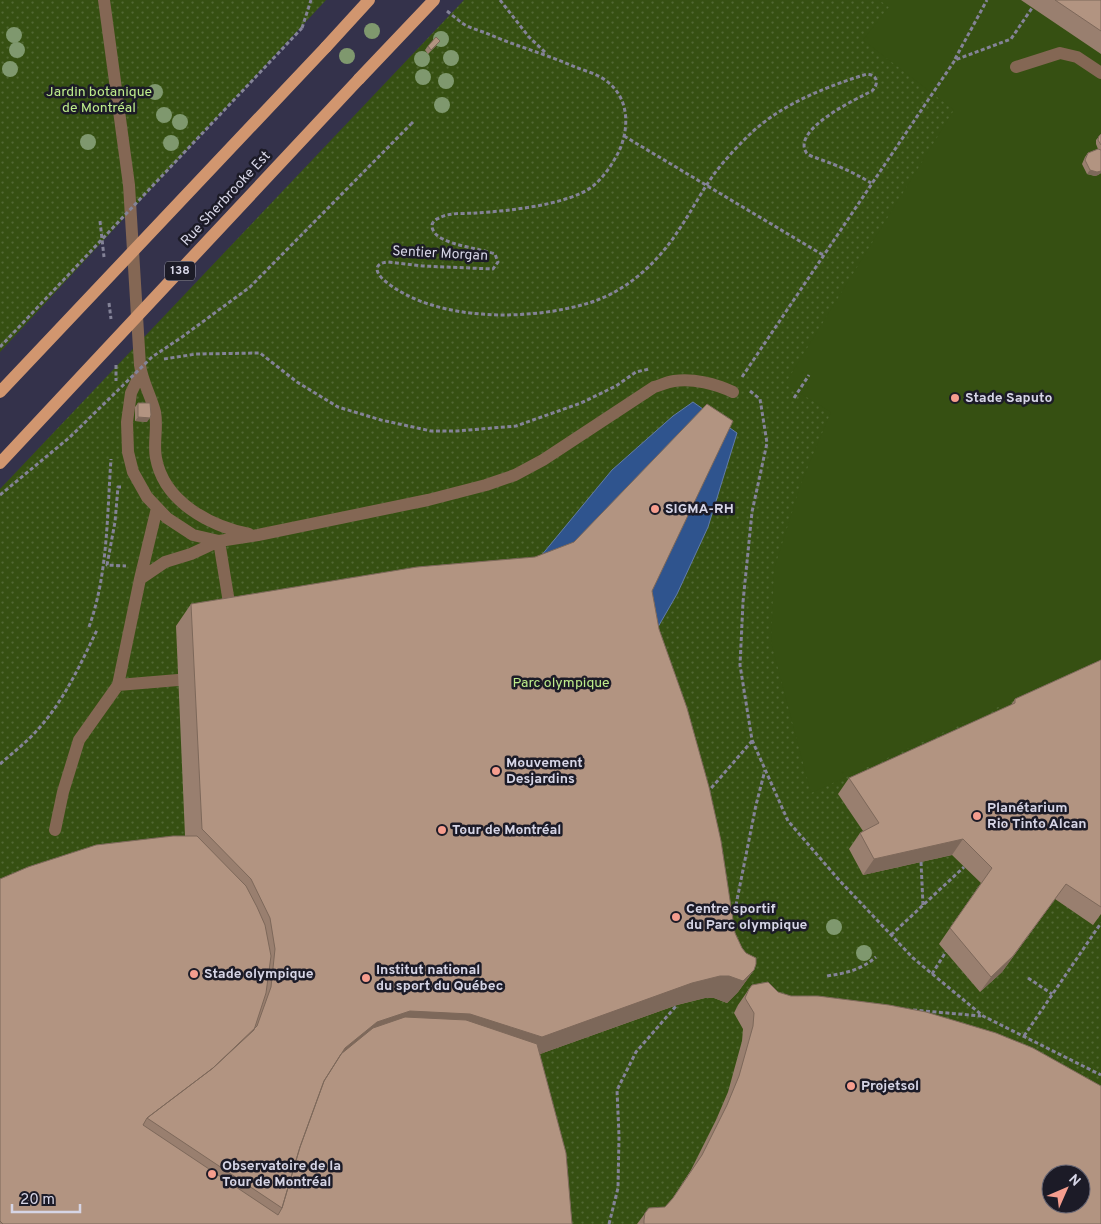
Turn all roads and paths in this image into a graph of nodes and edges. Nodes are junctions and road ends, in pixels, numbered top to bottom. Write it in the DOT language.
graph roads {
  1 [pos="104,0"];
  2 [pos="311,0"];
  3 [pos="369,0"];
  4 [pos="434,0"];
  5 [pos="500,0"];
  6 [pos="987,0"];
  7 [pos="1032,8"];
  8 [pos="447,11"];
  9 [pos="549,56"];
  10 [pos="955,60"];
  11 [pos="1016,67"];
  12 [pos="1101,73"];
  13 [pos="412,123"];
  14 [pos="624,136"];
  15 [pos="871,183"];
  16 [pos="707,185"];
  17 [pos="823,255"];
  18 [pos="0,347"];
  19 [pos="164,359"];
  20 [pos="652,369"];
  21 [pos="117,372"];
  22 [pos="141,372"];
  23 [pos="809,375"];
  24 [pos="736,387"];
  25 [pos="746,388"];
  26 [pos="0,392"];
  27 [pos="115,398"];
  28 [pos="794,398"];
  29 [pos="111,457"];
  30 [pos="0,462"];
  31 [pos="0,495"];
  32 [pos="157,508"];
  33 [pos="256,536"];
  34 [pos="219,541"];
  35 [pos="140,579"];
  36 [pos="231,617"];
  37 [pos="89,627"];
  38 [pos="97,630"];
  39 [pos="178,680"];
  40 [pos="118,685"];
  41 [pos="752,740"];
  42 [pos="0,764"];
  43 [pos="765,769"];
  44 [pos="701,800"];
  45 [pos="55,830"];
  46 [pos="921,862"];
  47 [pos="964,867"];
  48 [pos="923,905"];
  49 [pos="1096,920"];
  50 [pos="727,922"];
  51 [pos="1101,923"];
  52 [pos="891,934"];
  53 [pos="951,944"];
  54 [pos="876,957"];
  55 [pos="932,974"];
  56 [pos="827,976"];
  57 [pos="1028,978"];
  58 [pos="1052,994"];
  59 [pos="677,1005"];
  60 [pos="904,1009"];
  61 [pos="983,1016"];
  62 [pos="1024,1036"];
  63 [pos="1101,1075"];
  64 [pos="609,1224"];
  1 -- 22 [label="lane"];
  2 -- 18 [label="path, bridge"];
  3 -- 26 [label="main road, bridge"];
  4 -- 30 [label="main road, Rue Sherbrooke Est / 138, bridge"];
  5 -- 9 [label="path"];
  6 -- 10 [label="path"];
  7 -- 10 [label="path"];
  8 -- 9 [label="path, Sentier Morgan"];
  9 -- 14 [label="path, Sentier Morgan"];
  10 -- 15 [label="path"];
  11 -- 12 [label="lane"];
  13 -- 31 [label="path, bridge"];
  14 -- 16 [label="path"];
  14 -- 16 [label="path, Sentier Morgan"];
  15 -- 16 [label="path, Sentier Morgan"];
  15 -- 17 [label="path"];
  16 -- 17 [label="path"];
  17 -- 24 [label="path"];
  19 -- 20 [label="path"];
  21 -- 27 [label="path"];
  22 -- 32 [label="lane"];
  22 -- 33 [label="lane"];
  23 -- 28 [label="path"];
  24 -- 33 [label="lane"];
  25 -- 41 [label="path"];
  29 -- 37 [label="path"];
  32 -- 34 [label="lane"];
  32 -- 35 [label="lane"];
  33 -- 34 [label="lane"];
  34 -- 35 [label="lane"];
  34 -- 36 [label="lane"];
  35 -- 40 [label="lane"];
  38 -- 42 [label="path"];
  39 -- 40 [label="lane"];
  40 -- 45 [label="lane"];
  41 -- 43 [label="path"];
  41 -- 44 [label="path"];
  43 -- 50 [label="path"];
  43 -- 52 [label="path"];
  46 -- 48 [label="path"];
  47 -- 48 [label="path"];
  48 -- 52 [label="path"];
  49 -- 51 [label="path"];
  51 -- 58 [label="path"];
  52 -- 55 [label="path"];
  53 -- 55 [label="path"];
  54 -- 56 [label="path"];
  55 -- 61 [label="path"];
  57 -- 58 [label="path"];
  58 -- 62 [label="path"];
  59 -- 64 [label="path"];
  60 -- 61 [label="path"];
  61 -- 62 [label="path"];
  62 -- 63 [label="path"];
}
